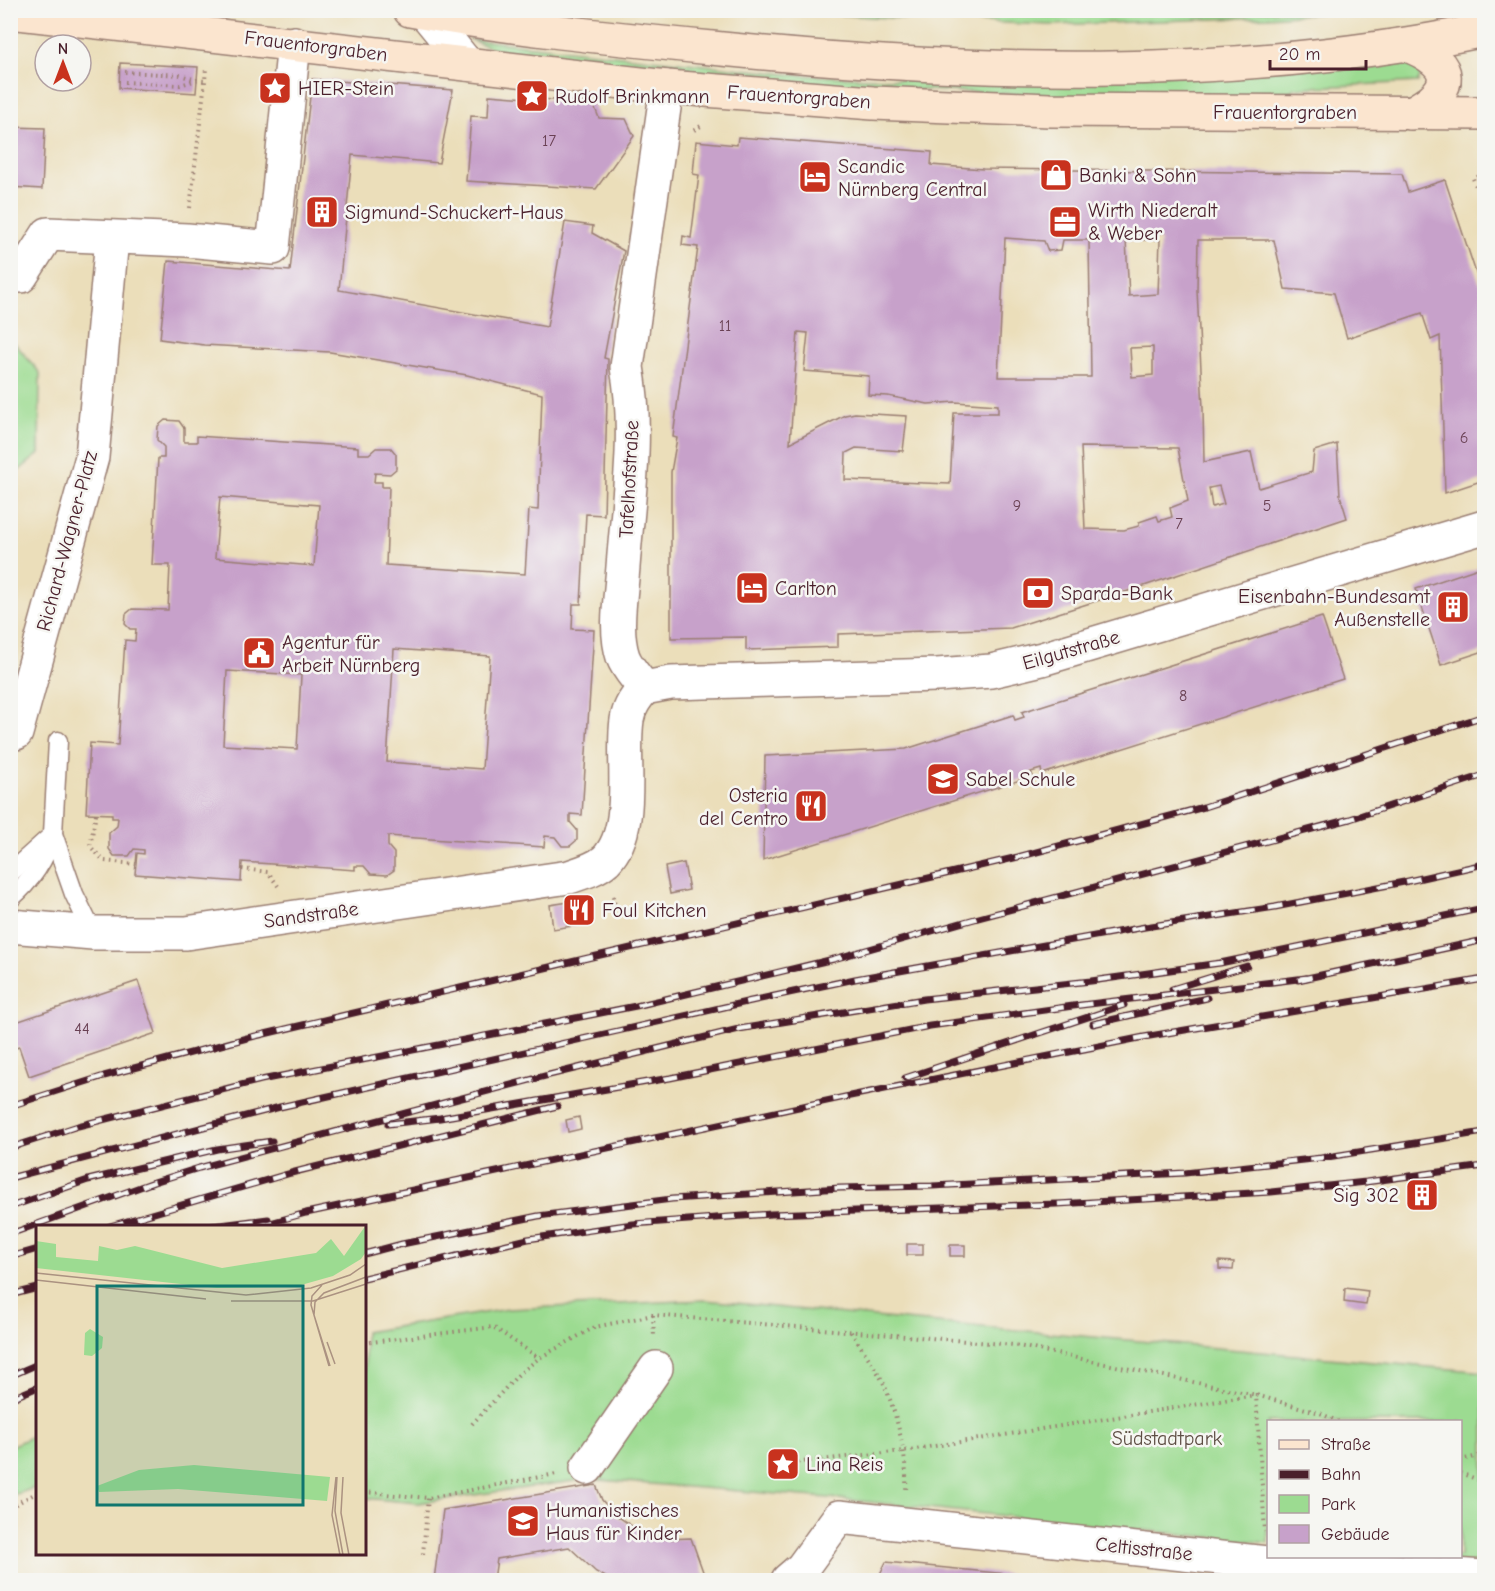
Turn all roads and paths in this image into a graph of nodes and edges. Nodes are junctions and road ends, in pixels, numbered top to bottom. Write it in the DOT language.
graph roads {
  1 [pos="419,11"];
  2 [pos="10,12"];
  3 [pos="1485,30"];
  4 [pos="294,43"];
  5 [pos="1407,45"];
  6 [pos="206,61"];
  7 [pos="467,64"];
  8 [pos="125,72"];
  9 [pos="197,80"];
  10 [pos="205,81"];
  11 [pos="125,82"];
  12 [pos="667,87"];
  13 [pos="1411,113"];
  14 [pos="1485,113"];
  15 [pos="1485,175"];
  16 [pos="1485,209"];
  17 [pos="112,238"];
  18 [pos="186,240"];
  19 [pos="10,275"];
  20 [pos="1485,527"];
  21 [pos="644,688"];
  22 [pos="16,733"];
  23 [pos="58,741"];
  24 [pos="96,814"];
  25 [pos="53,834"];
  26 [pos="136,864"];
  27 [pos="242,869"];
  28 [pos="10,873"];
  29 [pos="276,882"];
  30 [pos="10,899"];
  31 [pos="10,926"];
  32 [pos="93,933"];
  33 [pos="851,1332"];
  34 [pos="366,1343"];
  35 [pos="539,1358"];
  36 [pos="656,1368"];
  37 [pos="1256,1395"];
  38 [pos="1335,1420"];
  39 [pos="472,1424"];
  40 [pos="903,1451"];
  41 [pos="1485,1455"];
  42 [pos="1462,1460"];
  43 [pos="792,1463"];
  44 [pos="587,1468"];
  45 [pos="1462,1473"];
  46 [pos="1485,1482"];
  47 [pos="366,1492"];
  48 [pos="36,1493"];
  49 [pos="428,1498"];
  50 [pos="10,1507"];
  51 [pos="901,1522"];
  52 [pos="423,1554"];
  53 [pos="1267,1563"];
  54 [pos="1485,1577"];
  55 [pos="788,1581"];
  1 -- 5 [label="main road, Frauentorgraben"];
  1 -- 7 [label="street"];
  2 -- 4 [label="main road, Frauentorgraben"];
  3 -- 5 [label="main road, Frauentorgraben"];
  4 -- 7 [label="main road, Frauentorgraben"];
  4 -- 18 [label="street"];
  5 -- 13 [label="main road"];
  6 -- 10 [label="path"];
  7 -- 12 [label="main road, Frauentorgraben"];
  8 -- 9 [label="path"];
  9 -- 10 [label="path"];
  9 -- 11 [label="path"];
  10 -- 18 [label="path"];
  12 -- 13 [label="main road, Frauentorgraben"];
  12 -- 21 [label="street, Tafelhofstraße"];
  13 -- 14 [label="main road, Frauentorgraben"];
  15 -- 16 [label="path"];
  17 -- 18 [label="street"];
  17 -- 19 [label="street"];
  17 -- 22 [label="street, Richard-Wagner-Platz"];
  20 -- 21 [label="street, Eilgutstraße"];
  21 -- 32 [label="street, Sandstraße"];
  23 -- 25 [label="lane"];
  24 -- 26 [label="path"];
  25 -- 28 [label="lane"];
  25 -- 30 [label="lane"];
  25 -- 32 [label="lane"];
  27 -- 29 [label="path"];
  31 -- 32 [label="street, Sandstraße"];
  33 -- 35 [label="path"];
  33 -- 37 [label="path"];
  33 -- 40 [label="path"];
  34 -- 35 [label="path"];
  35 -- 39 [label="path"];
  36 -- 44 [label="street"];
  37 -- 38 [label="path"];
  37 -- 40 [label="path"];
  37 -- 53 [label="path"];
  40 -- 43 [label="path"];
  40 -- 51 [label="path"];
  41 -- 42 [label="path"];
  44 -- 49 [label="path"];
  45 -- 46 [label="path"];
  47 -- 49 [label="path"];
  48 -- 50 [label="path"];
  49 -- 52 [label="path"];
  51 -- 53 [label="street, Celtisstraße"];
  51 -- 55 [label="street, Celtisstraße"];
  53 -- 54 [label="street, Celtisstraße"];
}
